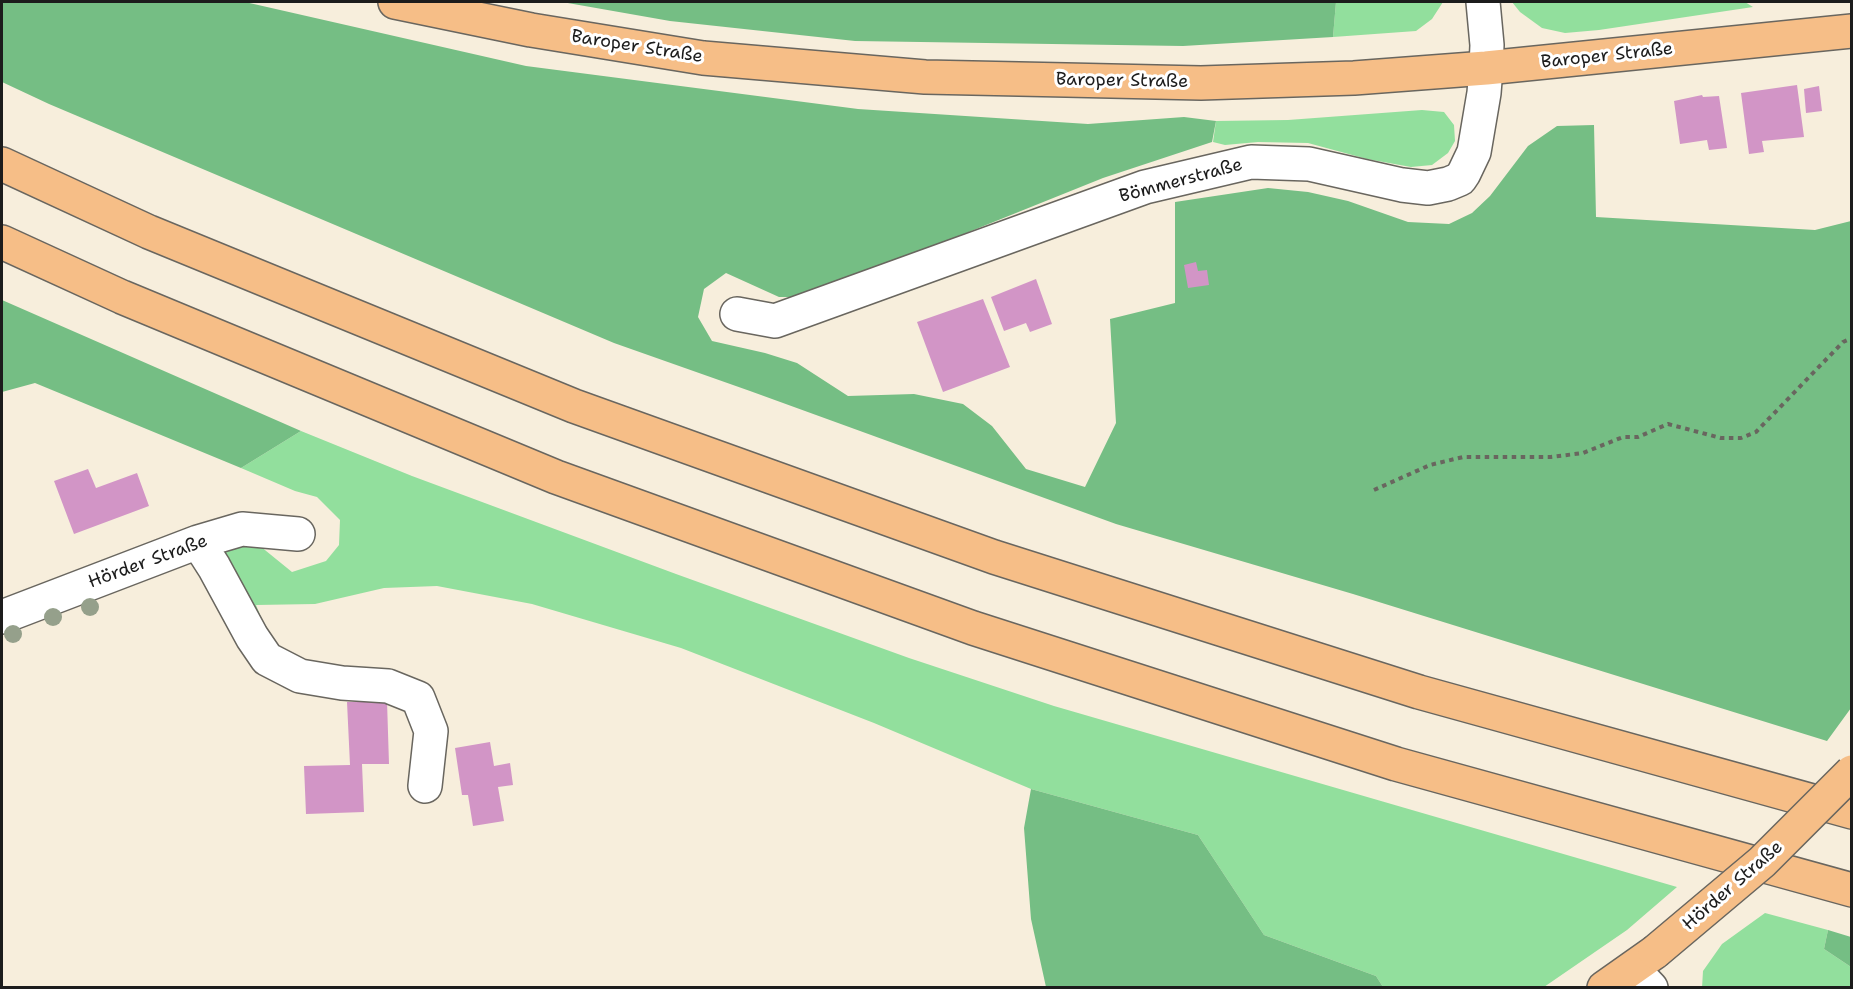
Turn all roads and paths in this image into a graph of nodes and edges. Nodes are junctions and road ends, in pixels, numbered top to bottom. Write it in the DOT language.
graph roads {
  1 [pos="395,2"];
  2 [pos="1484,2"];
  3 [pos="1851,31"];
  4 [pos="1486,68"];
  5 [pos="2,164"];
  6 [pos="2,242"];
  7 [pos="737,314"];
  8 [pos="1851,338"];
  9 [pos="1374,490"];
  10 [pos="298,534"];
  11 [pos="198,542"];
  12 [pos="2,617"];
  13 [pos="1851,772"];
  14 [pos="425,786"];
  15 [pos="1851,812"];
  16 [pos="1851,890"];
  17 [pos="1646,970"];
  18 [pos="1604,987"];
  1 -- 4 [label="main road, Baroper Straße"];
  2 -- 4 [label="street, Bömmerstraße"];
  3 -- 4 [label="main road, Baroper Straße"];
  4 -- 7 [label="street, Bömmerstraße"];
  5 -- 15 [label="main road"];
  6 -- 16 [label="main road"];
  8 -- 9 [label="path"];
  10 -- 11 [label="street, Hörder Straße"];
  11 -- 12 [label="street, Hörder Straße"];
  11 -- 14 [label="street"];
  13 -- 17 [label="main road, Hörder Straße, bridge"];
  17 -- 18 [label="main road, Hörder Straße"];
}
